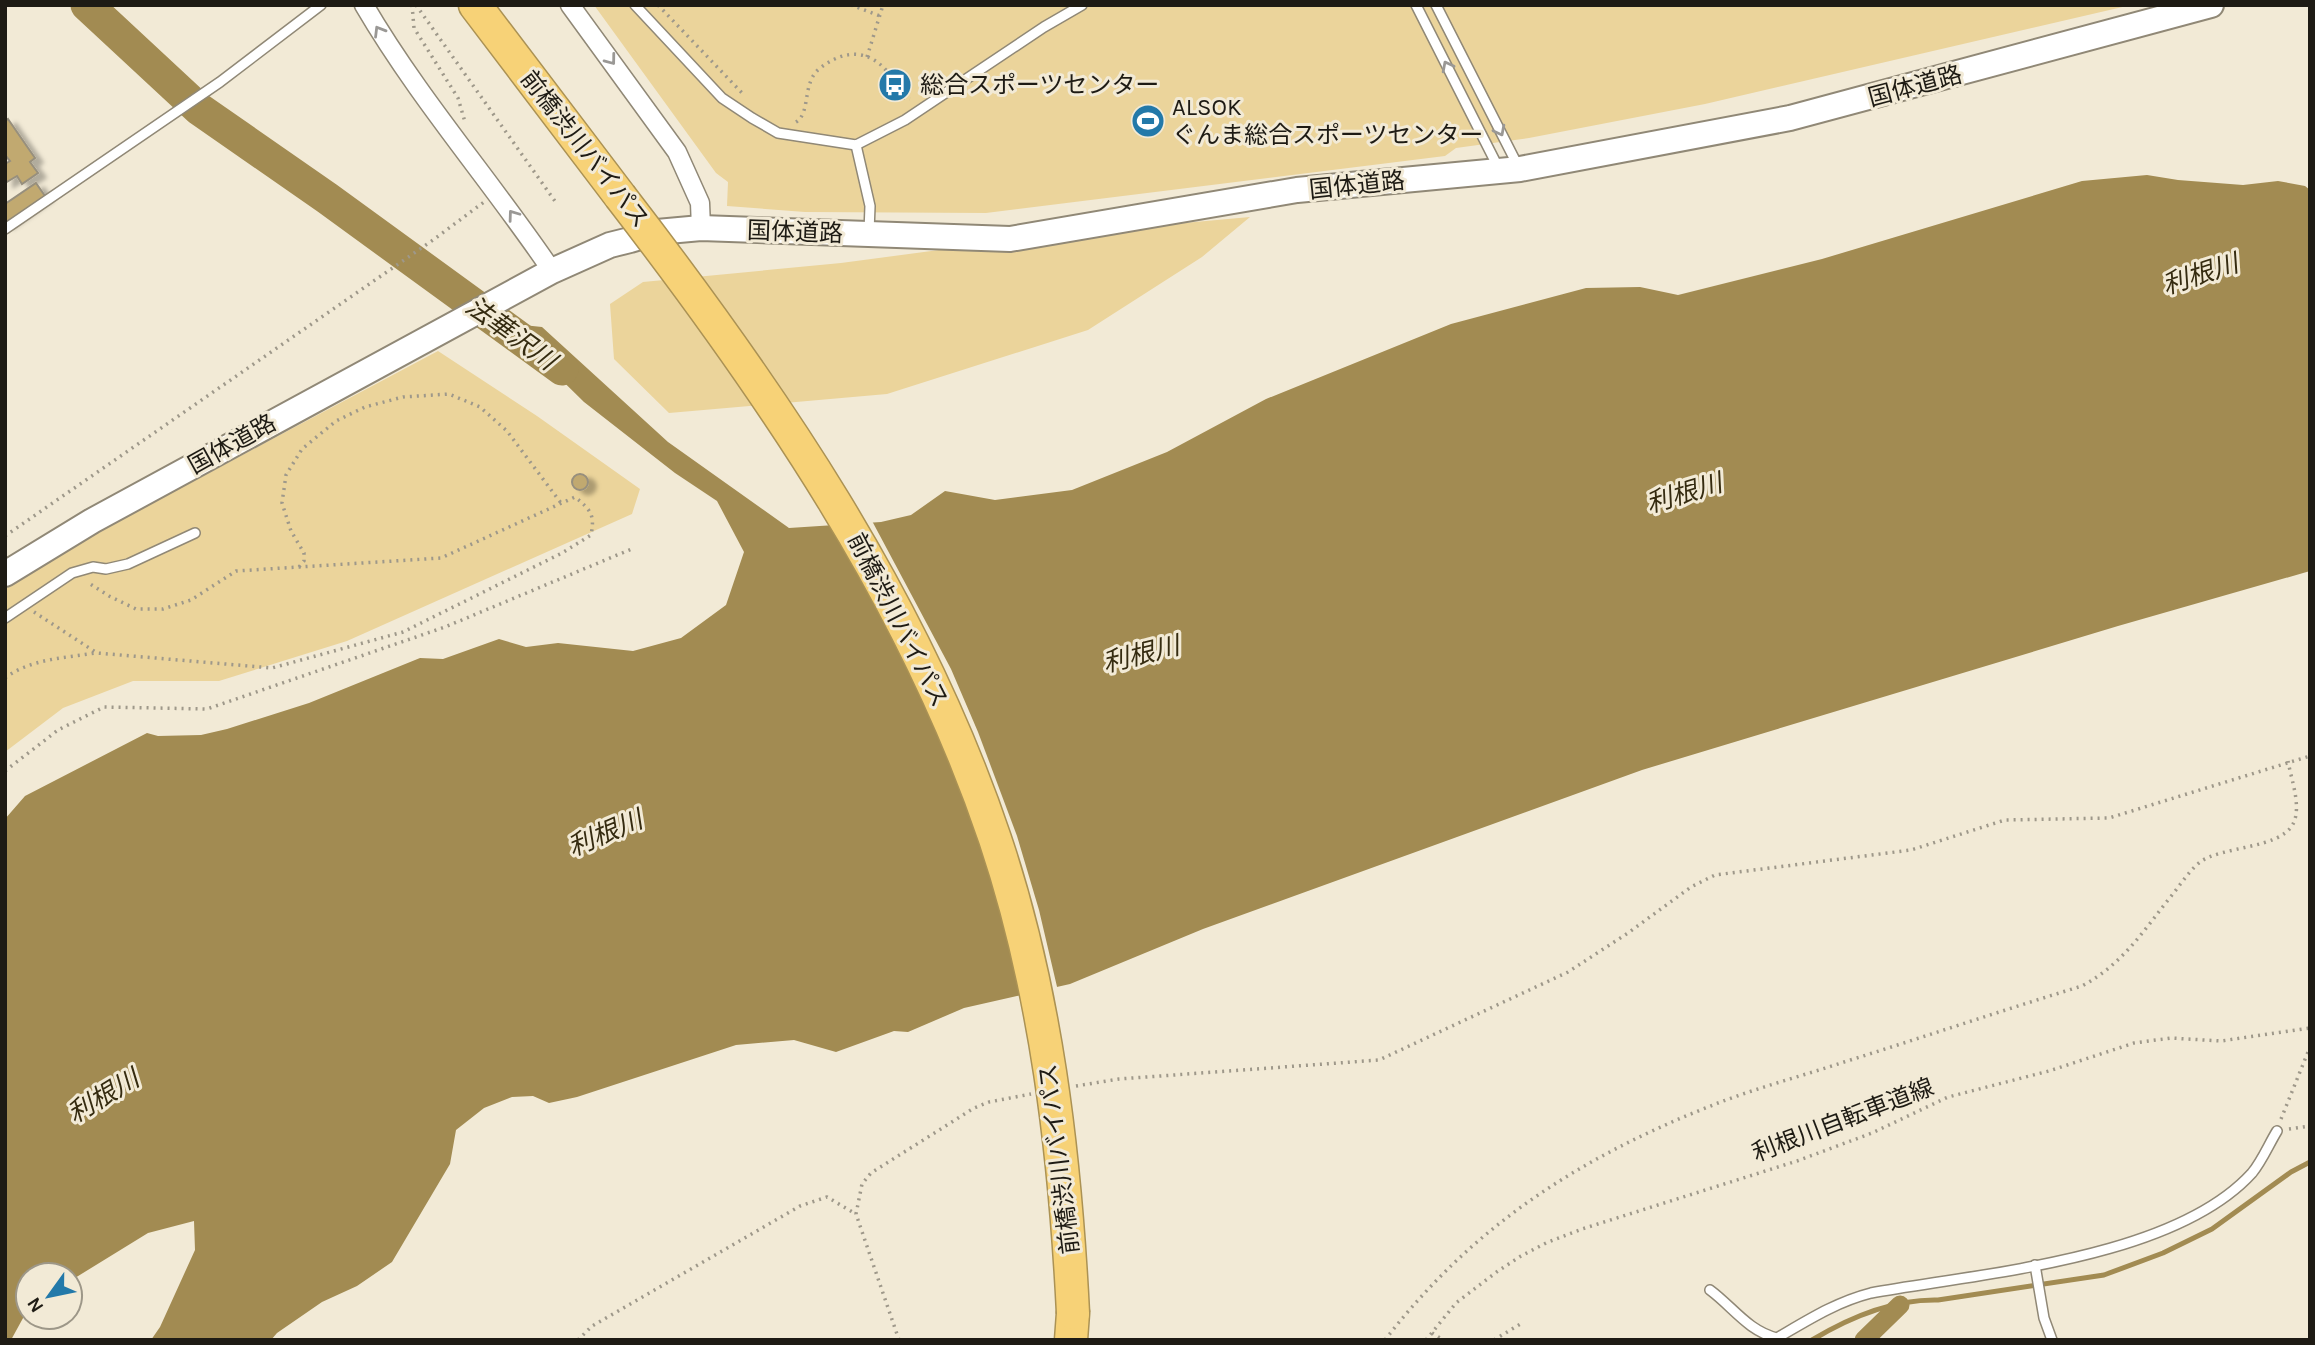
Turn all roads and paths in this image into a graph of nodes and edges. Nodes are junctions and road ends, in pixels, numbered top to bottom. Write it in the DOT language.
graph roads {
  1 [pos="321,5"];
  2 [pos="364,5"];
  3 [pos="414,5"];
  4 [pos="475,5"];
  5 [pos="570,5"];
  6 [pos="635,5"];
  7 [pos="658,5"];
  8 [pos="851,5"];
  9 [pos="883,5"];
  10 [pos="1082,5"];
  11 [pos="1416,5"];
  12 [pos="1436,5"];
  13 [pos="2211,5"];
  14 [pos="880,16"];
  15 [pos="867,57"];
  16 [pos="920,92"];
  17 [pos="747,98"];
  18 [pos="789,122"];
  19 [pos="856,145"];
  20 [pos="467,153"];
  21 [pos="1510,170"];
  22 [pos="496,192"];
  23 [pos="557,204"];
  24 [pos="701,228"];
  25 [pos="5,229"];
  26 [pos="869,235"];
  27 [pos="552,271"];
  28 [pos="561,503"];
  29 [pos="195,533"];
  30 [pos="5,536"];
  31 [pos="634,548"];
  32 [pos="297,569"];
  33 [pos="5,573"];
  34 [pos="72,573"];
  35 [pos="24,605"];
  36 [pos="5,618"];
  37 [pos="97,653"];
  38 [pos="5,678"];
  39 [pos="2310,756"];
  40 [pos="2288,761"];
  41 [pos="5,771"];
  42 [pos="2310,1028"];
  43 [pos="2310,1047"];
  44 [pos="1067,1088"];
  45 [pos="1041,1093"];
  46 [pos="2310,1126"];
  47 [pos="2277,1131"];
  48 [pos="856,1214"];
  49 [pos="2035,1268"];
  50 [pos="1710,1290"];
  51 [pos="1522,1323"];
  52 [pos="1073,1331"];
  53 [pos="1432,1332"];
  54 [pos="578,1340"];
  55 [pos="899,1340"];
  56 [pos="1385,1340"];
  57 [pos="1426,1340"];
  58 [pos="1443,1340"];
  59 [pos="1494,1340"];
  60 [pos="2052,1340"];
  1 -- 25 [label="lane"];
  20 -- 2 [label="street, one-way"];
  3 -- 20 [label="path"];
  3 -- 23 [label="path"];
  4 -- 52 [label="highway, 前橋渋川バイパス, bridge"];
  5 -- 24 [label="street, one-way"];
  6 -- 19 [label="lane"];
  7 -- 17 [label="path"];
  8 -- 14 [label="path"];
  9 -- 14 [label="path"];
  10 -- 19 [label="lane"];
  21 -- 11 [label="lane, one-way"];
  12 -- 21 [label="lane, one-way"];
  13 -- 21 [label="street, 国体道路"];
  14 -- 15 [label="path"];
  15 -- 16 [label="path"];
  15 -- 18 [label="path"];
  19 -- 26 [label="lane"];
  20 -- 22 [label="street"];
  21 -- 26 [label="street, 国体道路"];
  27 -- 22 [label="street, one-way"];
  22 -- 30 [label="path"];
  24 -- 26 [label="street, 国体道路"];
  24 -- 27 [label="street, 国体道路"];
  27 -- 33 [label="street, 国体道路"];
  28 -- 32 [label="path"];
  28 -- 32 [label="path"];
  28 -- 37 [label="path"];
  29 -- 34 [label="lane"];
  31 -- 41 [label="path"];
  32 -- 34 [label="path"];
  34 -- 35 [label="lane"];
  35 -- 36 [label="lane"];
  35 -- 37 [label="path"];
  37 -- 38 [label="path"];
  39 -- 40 [label="path"];
  40 -- 44 [label="path"];
  40 -- 56 [label="path"];
  42 -- 53 [label="path, 利根川自転車道線"];
  43 -- 47 [label="path"];
  45 -- 48 [label="path"];
  46 -- 47 [label="path"];
  47 -- 49 [label="lane"];
  48 -- 54 [label="path"];
  48 -- 55 [label="path"];
  49 -- 50 [label="lane"];
  49 -- 60 [label="lane"];
  51 -- 59 [label="path"];
  53 -- 57 [label="path, 利根川自転車道線"];
  53 -- 58 [label="path"];
}
